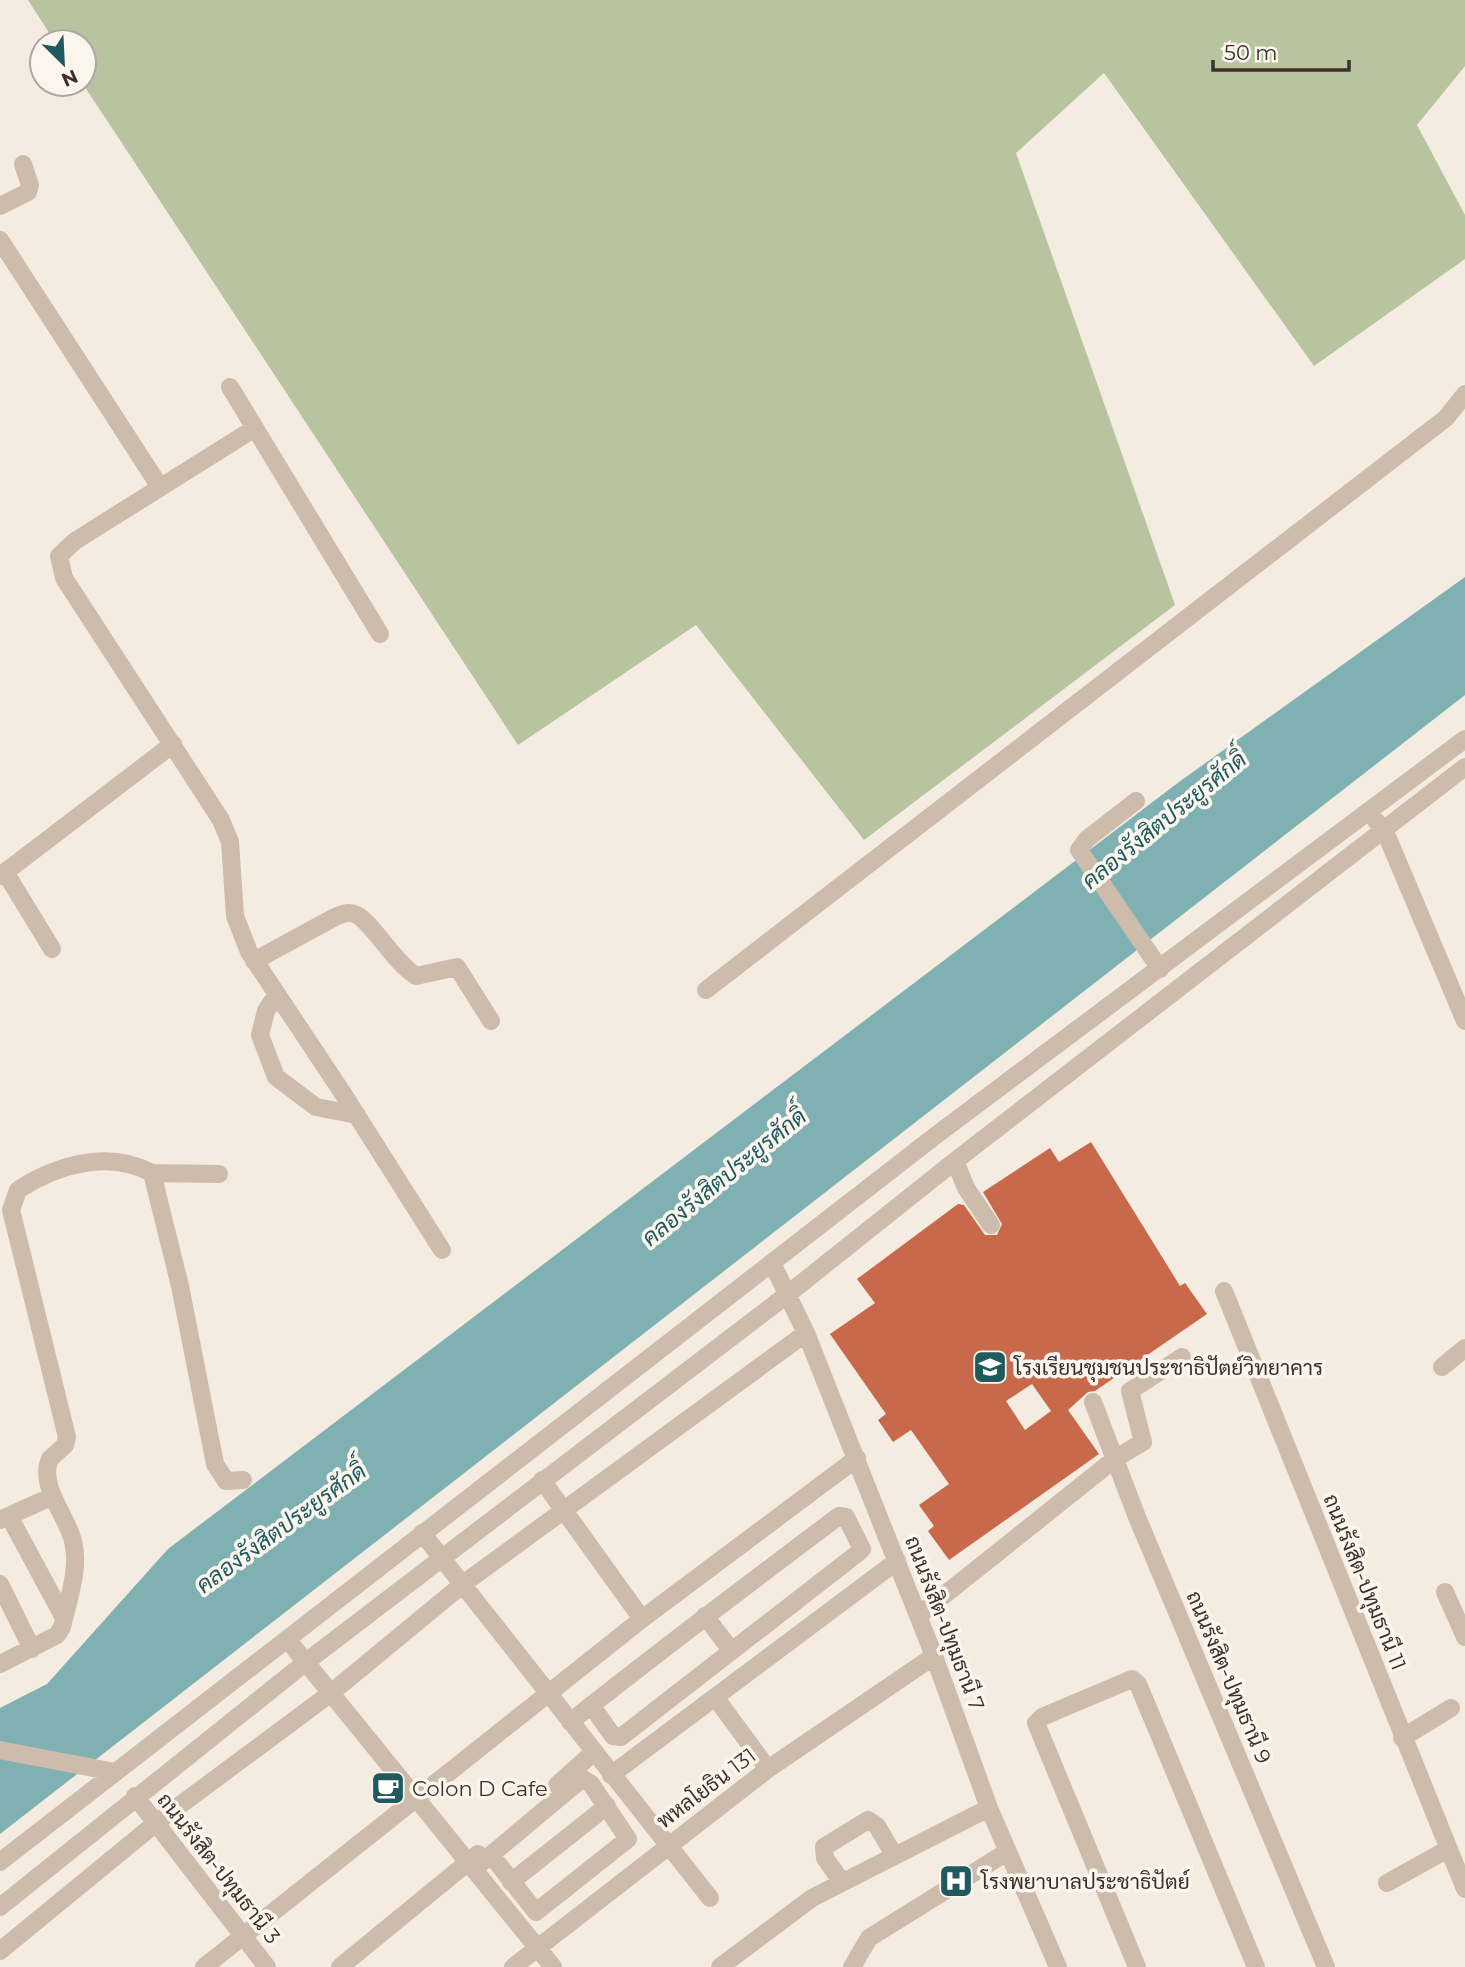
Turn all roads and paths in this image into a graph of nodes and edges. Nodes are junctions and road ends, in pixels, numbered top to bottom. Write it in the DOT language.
graph roads {
  1 [pos="23,164"];
  2 [pos="0,206"];
  3 [pos="0,240"];
  4 [pos="230,387"];
  5 [pos="1465,394"];
  6 [pos="255,428"];
  7 [pos="160,487"];
  8 [pos="380,634"];
  9 [pos="1465,739"];
  10 [pos="173,744"];
  11 [pos="1465,767"];
  12 [pos="1136,801"];
  13 [pos="1369,814"];
  14 [pos="1384,829"];
  15 [pos="2,874"];
  16 [pos="52,949"];
  17 [pos="254,961"];
  18 [pos="1155,961"];
  19 [pos="706,990"];
  20 [pos="277,994"];
  21 [pos="491,1021"];
  22 [pos="1465,1021"];
  23 [pos="357,1115"];
  24 [pos="955,1161"];
  25 [pos="152,1173"];
  26 [pos="219,1174"];
  27 [pos="5,1215"];
  28 [pos="991,1225"];
  29 [pos="442,1250"];
  30 [pos="772,1263"];
  31 [pos="1224,1291"];
  32 [pos="788,1294"];
  33 [pos="806,1333"];
  34 [pos="1465,1348"];
  35 [pos="1182,1357"];
  36 [pos="1442,1367"];
  37 [pos="1093,1402"];
  38 [pos="857,1458"];
  39 [pos="1116,1458"];
  40 [pos="243,1480"];
  41 [pos="542,1480"];
  42 [pos="53,1496"];
  43 [pos="564,1508"];
  44 [pos="5,1518"];
  45 [pos="422,1533"];
  46 [pos="442,1556"];
  47 [pos="897,1561"];
  48 [pos="0,1584"];
  49 [pos="463,1584"];
  50 [pos="1445,1592"];
  51 [pos="705,1616"];
  52 [pos="918,1616"];
  53 [pos="64,1618"];
  54 [pos="642,1619"];
  55 [pos="1465,1637"];
  56 [pos="287,1639"];
  57 [pos="32,1649"];
  58 [pos="731,1650"];
  59 [pos="934,1656"];
  60 [pos="306,1662"];
  61 [pos="0,1664"];
  62 [pos="331,1693"];
  63 [pos="549,1694"];
  64 [pos="715,1697"];
  65 [pos="591,1705"];
  66 [pos="1451,1708"];
  67 [pos="570,1722"];
  68 [pos="1402,1738"];
  69 [pos="0,1750"];
  70 [pos="594,1752"];
  71 [pos="768,1769"];
  72 [pos="115,1772"];
  73 [pos="611,1775"];
  74 [pos="135,1796"];
  75 [pos="415,1797"];
  76 [pos="607,1806"];
  77 [pos="989,1808"];
  78 [pos="156,1824"];
  79 [pos="666,1846"];
  80 [pos="1448,1849"];
  81 [pos="1007,1852"];
  82 [pos="491,1855"];
  83 [pos="894,1855"];
  84 [pos="0,1862"];
  85 [pos="471,1866"];
  86 [pos="841,1881"];
  87 [pos="511,1882"];
  88 [pos="1387,1884"];
  89 [pos="1465,1889"];
  90 [pos="710,1898"];
  91 [pos="0,1907"];
  92 [pos="243,1936"];
  93 [pos="538,1948"];
  94 [pos="0,1951"];
  95 [pos="204,1967"];
  96 [pos="267,1967"];
  97 [pos="340,1967"];
  98 [pos="513,1967"];
  99 [pos="553,1967"];
  100 [pos="720,1967"];
  101 [pos="852,1967"];
  102 [pos="1058,1967"];
  103 [pos="1137,1967"];
  104 [pos="1256,1967"];
  105 [pos="1326,1967"];
  1 -- 2 [label="street"];
  3 -- 7 [label="street"];
  4 -- 6 [label="street"];
  5 -- 19 [label="street"];
  6 -- 7 [label="street"];
  6 -- 8 [label="street"];
  7 -- 10 [label="street"];
  9 -- 13 [label="street"];
  10 -- 15 [label="street"];
  10 -- 17 [label="street"];
  11 -- 14 [label="street"];
  12 -- 18 [label="street"];
  13 -- 14 [label="street"];
  13 -- 18 [label="street"];
  14 -- 22 [label="street"];
  14 -- 24 [label="street"];
  15 -- 16 [label="street"];
  17 -- 20 [label="street"];
  17 -- 21 [label="street"];
  18 -- 30 [label="street"];
  20 -- 23 [label="street"];
  20 -- 23 [label="street"];
  23 -- 29 [label="street"];
  24 -- 28 [label="street"];
  24 -- 32 [label="street"];
  25 -- 26 [label="street"];
  25 -- 27 [label="street"];
  25 -- 40 [label="street"];
  27 -- 42 [label="street"];
  30 -- 32 [label="street, ถนนรังสิต-ปทุมธานี 7"];
  30 -- 45 [label="street"];
  31 -- 68 [label="street, ถนนรังสิต-ปทุมธานี 11"];
  32 -- 33 [label="street, ถนนรังสิต-ปทุมธานี 7"];
  32 -- 41 [label="street"];
  33 -- 38 [label="street, ถนนรังสิต-ปทุมธานี 7"];
  33 -- 43 [label="street"];
  34 -- 36 [label="street"];
  35 -- 39 [label="street"];
  37 -- 39 [label="street, ถนนรังสิต-ปทุมธานี 9"];
  38 -- 47 [label="street, ถนนรังสิต-ปทุมธานี 7"];
  38 -- 54 [label="street"];
  39 -- 52 [label="street"];
  39 -- 105 [label="street, ถนนรังสิต-ปทุมธานี 9"];
  41 -- 43 [label="street"];
  41 -- 46 [label="street"];
  42 -- 44 [label="street"];
  42 -- 53 [label="street"];
  43 -- 49 [label="street"];
  43 -- 54 [label="street"];
  44 -- 53 [label="street"];
  45 -- 46 [label="street"];
  45 -- 56 [label="street"];
  46 -- 49 [label="street"];
  46 -- 60 [label="street"];
  47 -- 52 [label="street, ถนนรังสิต-ปทุมธานี 7"];
  47 -- 64 [label="street"];
  48 -- 57 [label="street"];
  49 -- 62 [label="street"];
  49 -- 63 [label="street"];
  50 -- 55 [label="street"];
  51 -- 58 [label="street"];
  51 -- 58 [label="street"];
  51 -- 65 [label="street"];
  52 -- 59 [label="street, ถนนรังสิต-ปทุมธานี 7"];
  53 -- 57 [label="street"];
  54 -- 63 [label="street"];
  56 -- 60 [label="street"];
  56 -- 72 [label="street"];
  57 -- 61 [label="street"];
  58 -- 65 [label="street"];
  59 -- 71 [label="street, พหลโยธิน 131"];
  59 -- 77 [label="street, ถนนรังสิต-ปทุมธานี 7"];
  60 -- 62 [label="street"];
  60 -- 74 [label="street"];
  62 -- 75 [label="street"];
  62 -- 78 [label="street"];
  63 -- 67 [label="street"];
  63 -- 75 [label="street"];
  64 -- 71 [label="street"];
  64 -- 73 [label="street"];
  65 -- 67 [label="street"];
  66 -- 68 [label="street"];
  67 -- 70 [label="street"];
  68 -- 80 [label="street, ถนนรังสิต-ปทุมธานี 11"];
  69 -- 72 [label="street"];
  70 -- 73 [label="street"];
  70 -- 85 [label="street"];
  71 -- 79 [label="street, พหลโยธิน 131"];
  72 -- 84 [label="street"];
  73 -- 79 [label="street"];
  74 -- 78 [label="street, ถนนรังสิต-ปทุมธานี 3"];
  74 -- 91 [label="street"];
  75 -- 85 [label="street"];
  75 -- 92 [label="street"];
  76 -- 82 [label="street"];
  76 -- 87 [label="street"];
  76 -- 87 [label="street"];
  77 -- 81 [label="street, ถนนรังสิต-ปทุมธานี 7"];
  77 -- 83 [label="street"];
  78 -- 92 [label="street, ถนนรังสิต-ปทุมธานี 3"];
  78 -- 94 [label="street"];
  79 -- 90 [label="street"];
  79 -- 93 [label="street, พหลโยธิน 131"];
  80 -- 88 [label="street"];
  80 -- 89 [label="street, ถนนรังสิต-ปทุมธานี 11"];
  81 -- 101 [label="street"];
  81 -- 102 [label="street, ถนนรังสิต-ปทุมธานี 7"];
  82 -- 85 [label="street"];
  82 -- 87 [label="street"];
  83 -- 86 [label="street"];
  83 -- 86 [label="street"];
  85 -- 93 [label="street"];
  85 -- 97 [label="street"];
  86 -- 100 [label="street"];
  92 -- 95 [label="street"];
  92 -- 96 [label="street, ถนนรังสิต-ปทุมธานี 3"];
  93 -- 98 [label="street, พหลโยธิน 131"];
  93 -- 99 [label="street"];
  103 -- 104 [label="street"];
}
